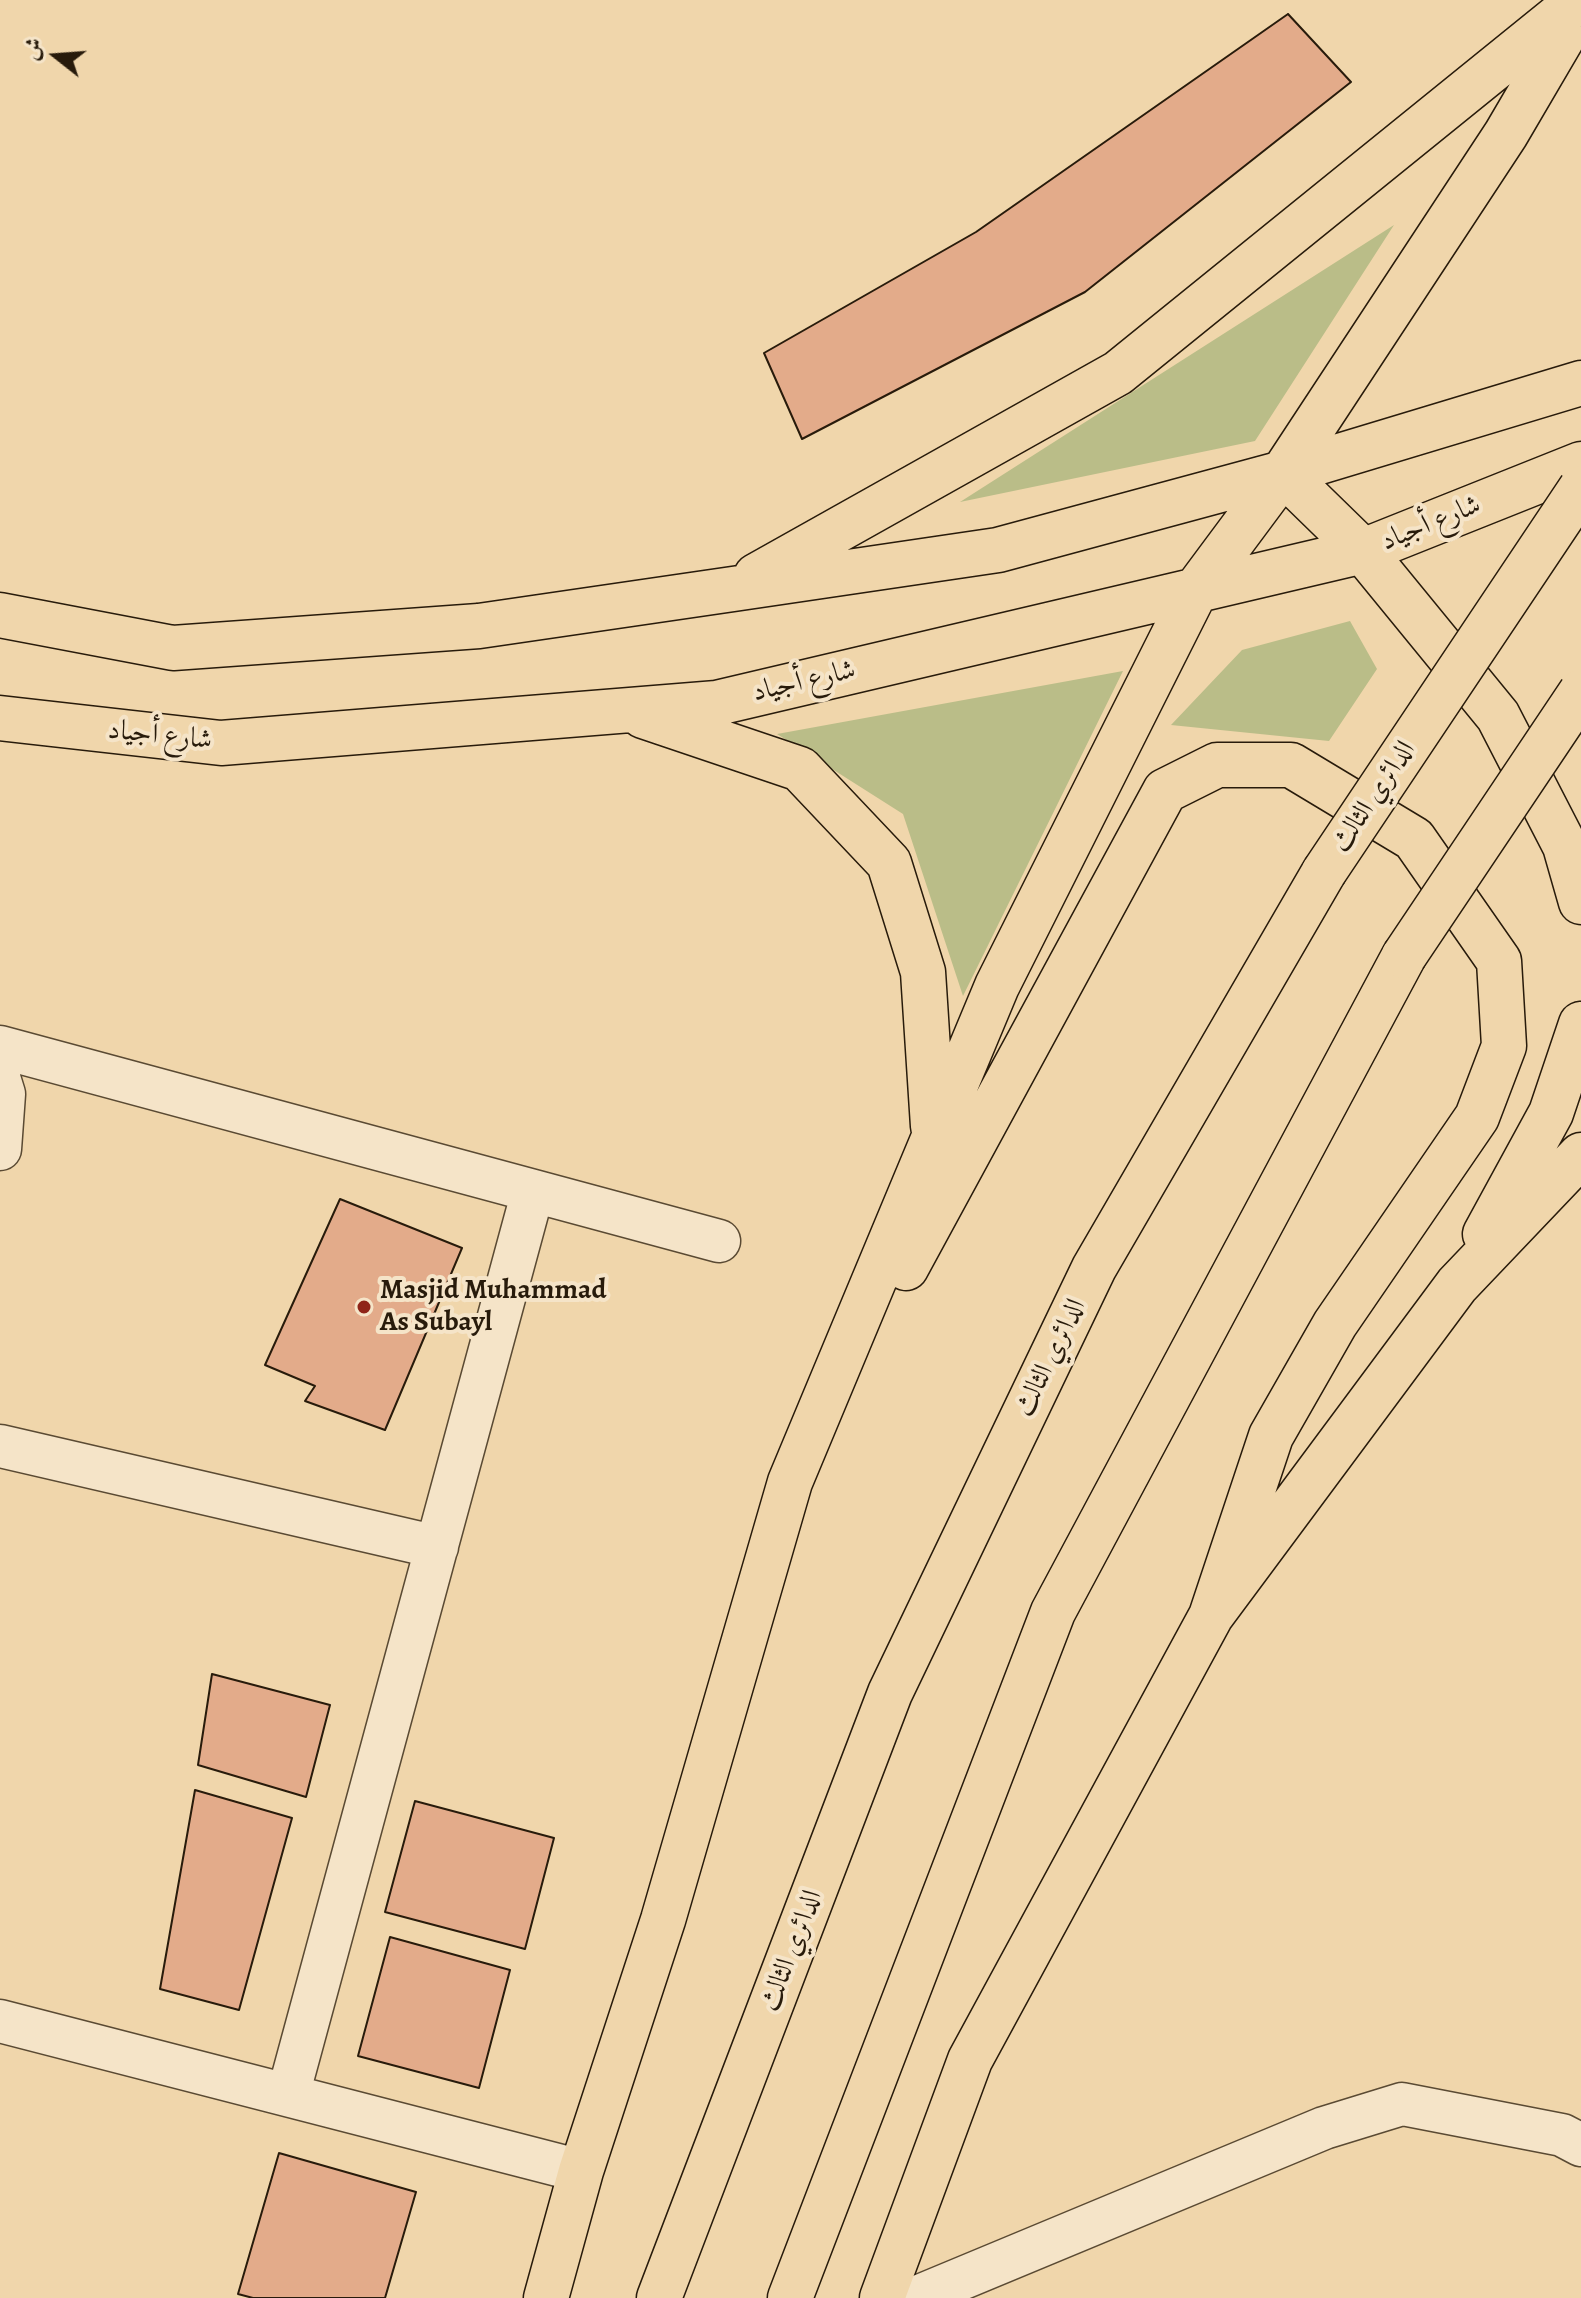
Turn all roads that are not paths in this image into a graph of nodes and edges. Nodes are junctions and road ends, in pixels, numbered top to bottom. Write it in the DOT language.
graph roads {
  1 [pos="1580,3"];
  2 [pos="1581,383"];
  3 [pos="1581,464"];
  4 [pos="1283,473"];
  5 [pos="1581,488"];
  6 [pos="1363,551"];
  7 [pos="733,589"];
  8 [pos="1196,590"];
  9 [pos="0,615"];
  10 [pos="1581,692"];
  11 [pos="626,710"];
  12 [pos="0,718"];
  13 [pos="1581,902"];
  14 [pos="1581,1024"];
  15 [pos="0,1047"];
  16 [pos="0,1081"];
  17 [pos="934,1137"];
  18 [pos="0,1149"];
  19 [pos="1581,1155"];
  20 [pos="533,1191"];
  21 [pos="719,1241"];
  22 [pos="1457,1285"];
  23 [pos="0,1446"];
  24 [pos="790,1482"];
  25 [pos="437,1547"];
  26 [pos="1211,1616"];
  27 [pos="0,2021"];
  28 [pos="288,2095"];
  29 [pos="1581,2145"];
  30 [pos="581,2171"];
  31 [pos="951,2290"];
  32 [pos="546,2298"];
  33 [pos="659,2298"];
  34 [pos="790,2298"];
  35 [pos="882,2298"];
  36 [pos="915,2298"];
  1 -- 4 [label="main road"];
  1 -- 7 [label="main road"];
  2 -- 4 [label="main road"];
  3 -- 6 [label="main road, شارع أجياد"];
  4 -- 6 [label="main road"];
  4 -- 7 [label="main road"];
  4 -- 8 [label="main road"];
  5 -- 33 [label="main road, الدائري الثالث, bridge"];
  6 -- 8 [label="main road, شارع أجياد"];
  6 -- 13 [label="main road"];
  7 -- 9 [label="main road"];
  8 -- 11 [label="main road, شارع أجياد"];
  8 -- 17 [label="main road"];
  10 -- 34 [label="main road, bridge"];
  11 -- 12 [label="main road, شارع أجياد"];
  11 -- 17 [label="main road"];
  14 -- 22 [label="main road"];
  15 -- 20 [label="street"];
  16 -- 18 [label="street"];
  17 -- 24 [label="main road"];
  19 -- 22 [label="main road"];
  20 -- 21 [label="street"];
  20 -- 25 [label="street"];
  22 -- 26 [label="main road"];
  23 -- 25 [label="street"];
  24 -- 26 [label="main road"];
  24 -- 30 [label="main road"];
  25 -- 28 [label="street"];
  26 -- 35 [label="main road"];
  27 -- 28 [label="street"];
  28 -- 30 [label="street"];
  29 -- 31 [label="street"];
  30 -- 32 [label="main road"];
  31 -- 36 [label="street"];
}
